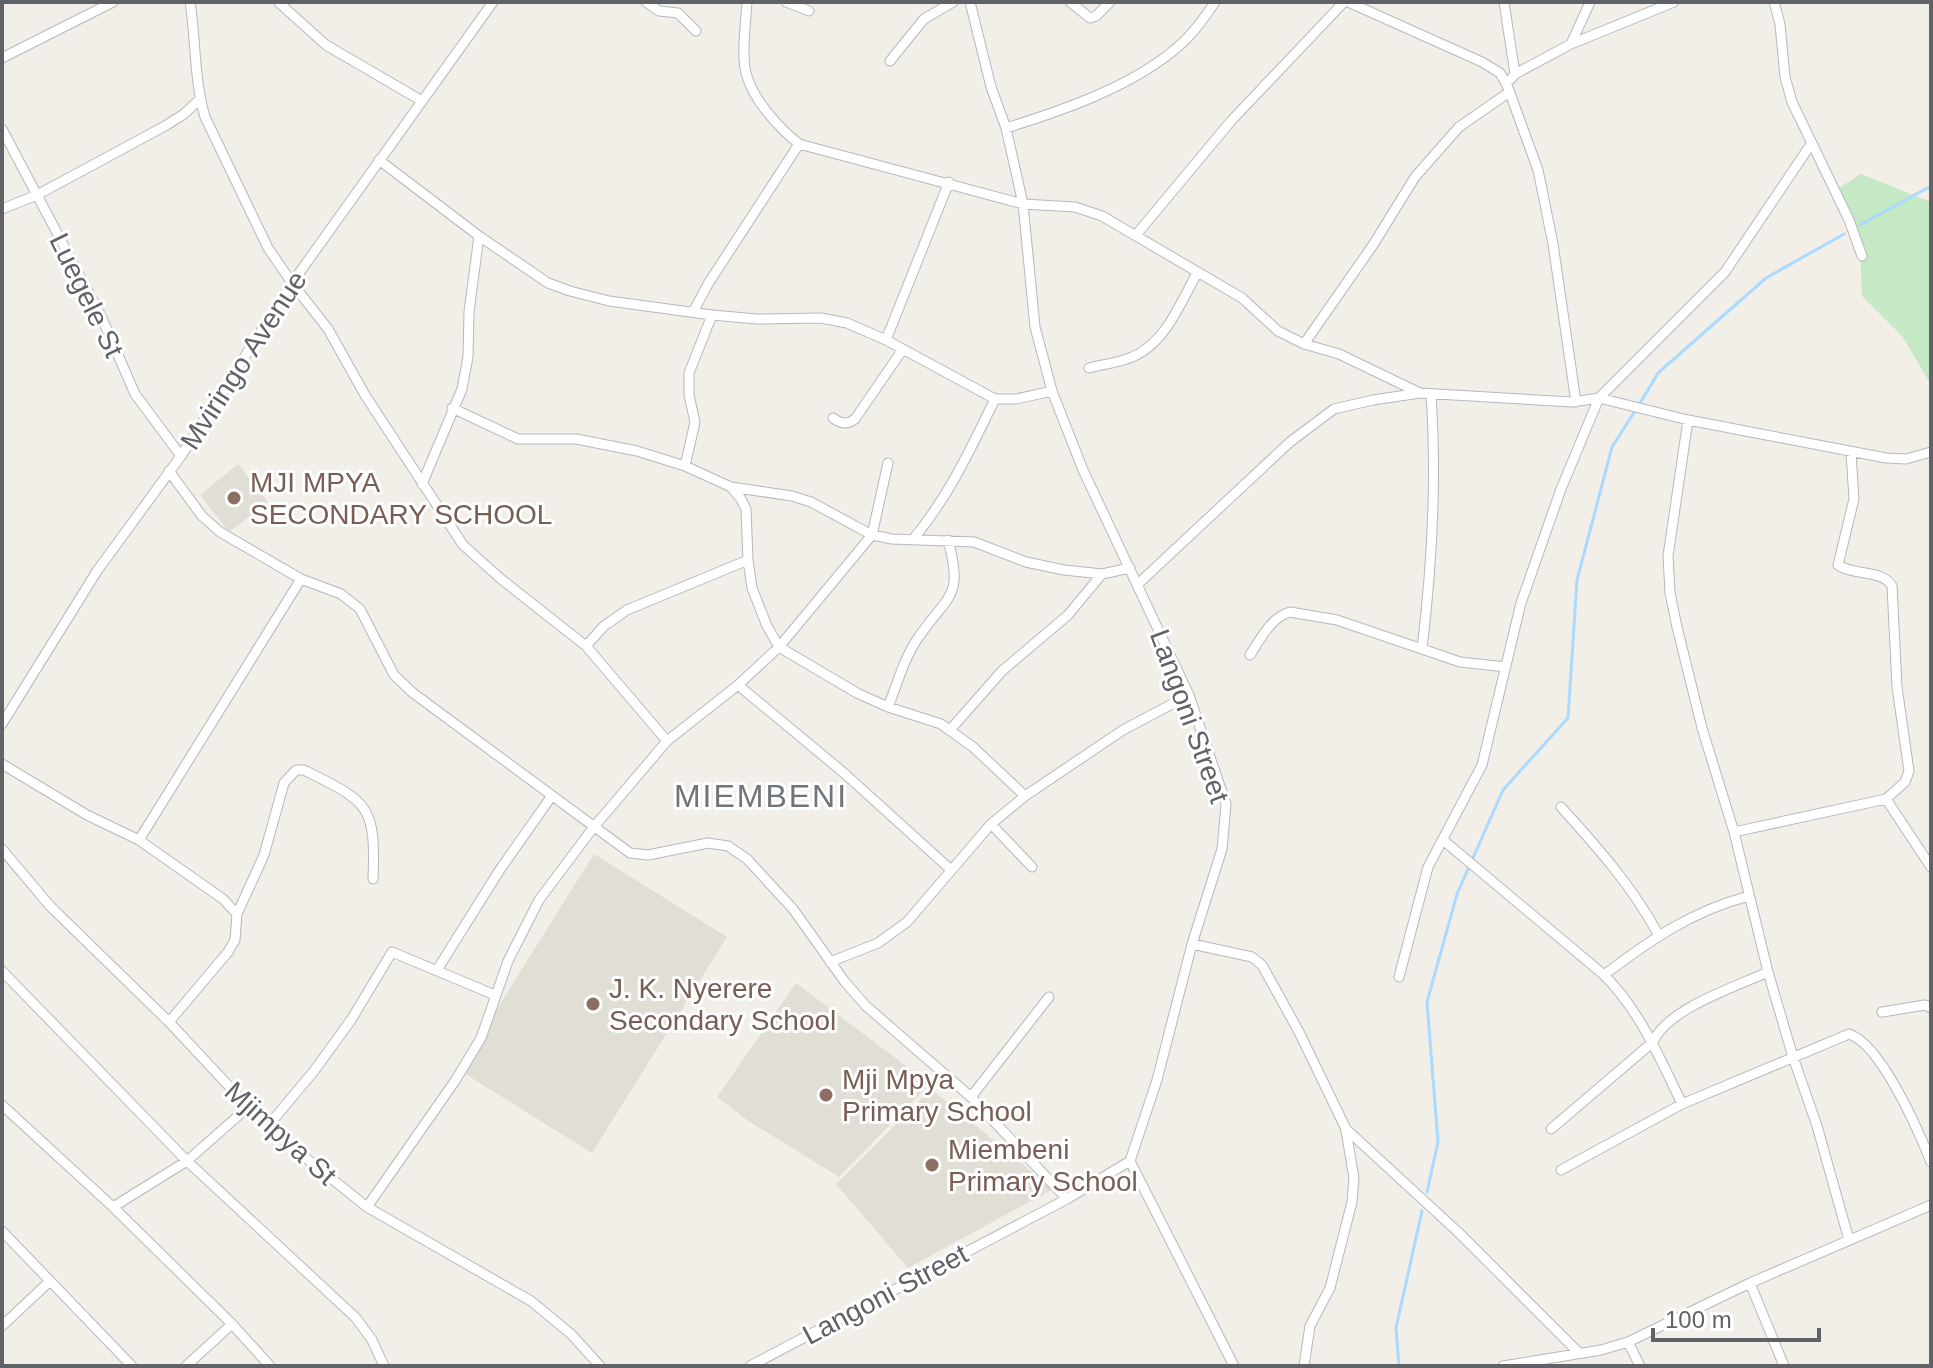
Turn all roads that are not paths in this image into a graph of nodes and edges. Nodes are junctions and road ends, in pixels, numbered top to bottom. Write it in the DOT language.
graph roads {
  1 [pos="113,2"];
  2 [pos="190,2"];
  3 [pos="278,2"];
  4 [pos="493,2"];
  5 [pos="646,2"];
  6 [pos="747,2"];
  7 [pos="786,2"];
  8 [pos="953,2"];
  9 [pos="970,2"];
  10 [pos="1070,2"];
  11 [pos="1110,2"];
  12 [pos="1215,2"];
  13 [pos="1346,2"];
  14 [pos="1504,2"];
  15 [pos="1590,2"];
  16 [pos="1674,2"];
  17 [pos="1774,2"];
  18 [pos="809,11"];
  19 [pos="696,31"];
  20 [pos="1571,44"];
  21 [pos="2,58"];
  22 [pos="890,61"];
  23 [pos="1515,74"];
  24 [pos="1507,89"];
  25 [pos="200,99"];
  26 [pos="422,101"];
  27 [pos="1006,128"];
  28 [pos="2,129"];
  29 [pos="799,144"];
  30 [pos="1811,144"];
  31 [pos="379,160"];
  32 [pos="949,182"];
  33 [pos="37,195"];
  34 [pos="1023,204"];
  35 [pos="2,209"];
  36 [pos="1136,235"];
  37 [pos="479,236"];
  38 [pos="1862,256"];
  39 [pos="1197,273"];
  40 [pos="292,283"];
  41 [pos="693,312"];
  42 [pos="712,315"];
  43 [pos="886,340"];
  44 [pos="1304,344"];
  45 [pos="903,349"];
  46 [pos="1089,368"];
  47 [pos="1052,391"];
  48 [pos="1426,394"];
  49 [pos="1599,398"];
  50 [pos="995,399"];
  51 [pos="1576,402"];
  52 [pos="452,408"];
  53 [pos="833,418"];
  54 [pos="1688,420"];
  55 [pos="1931,452"];
  56 [pos="1851,453"];
  57 [pos="181,456"];
  58 [pos="888,463"];
  59 [pos="685,466"];
  60 [pos="169,471"];
  61 [pos="422,484"];
  62 [pos="731,487"];
  63 [pos="872,535"];
  64 [pos="914,538"];
  65 [pos="948,540"];
  66 [pos="748,560"];
  67 [pos="1130,568"];
  68 [pos="1102,574"];
  69 [pos="301,579"];
  70 [pos="1138,584"];
  71 [pos="586,646"];
  72 [pos="779,647"];
  73 [pos="1422,649"];
  74 [pos="1250,655"];
  75 [pos="1506,667"];
  76 [pos="738,685"];
  77 [pos="1189,695"];
  78 [pos="888,707"];
  79 [pos="2,724"];
  80 [pos="950,730"];
  81 [pos="667,741"];
  82 [pos="2,764"];
  83 [pos="1025,796"];
  84 [pos="551,797"];
  85 [pos="1886,799"];
  86 [pos="1561,807"];
  87 [pos="991,824"];
  88 [pos="593,828"];
  89 [pos="1734,832"];
  90 [pos="139,840"];
  91 [pos="1443,840"];
  92 [pos="2,849"];
  93 [pos="1032,867"];
  94 [pos="1931,867"];
  95 [pos="950,869"];
  96 [pos="373,879"];
  97 [pos="1749,896"];
  98 [pos="237,914"];
  99 [pos="1658,934"];
  100 [pos="1192,944"];
  101 [pos="830,962"];
  102 [pos="437,970"];
  103 [pos="2,971"];
  104 [pos="1768,972"];
  105 [pos="1604,975"];
  106 [pos="1399,977"];
  107 [pos="495,995"];
  108 [pos="1049,997"];
  109 [pos="1931,1008"];
  110 [pos="1882,1012"];
  111 [pos="169,1022"];
  112 [pos="1653,1042"];
  113 [pos="1793,1057"];
  114 [pos="971,1097"];
  115 [pos="1682,1104"];
  116 [pos="2,1105"];
  117 [pos="247,1108"];
  118 [pos="267,1127"];
  119 [pos="1346,1129"];
  120 [pos="1551,1129"];
  121 [pos="187,1161"];
  122 [pos="1130,1161"];
  123 [pos="1931,1162"];
  124 [pos="1561,1170"];
  125 [pos="1067,1199"];
  126 [pos="1931,1205"];
  127 [pos="113,1207"];
  128 [pos="367,1207"];
  129 [pos="2,1231"];
  130 [pos="1849,1240"];
  131 [pos="50,1281"];
  132 [pos="1750,1283"];
  133 [pos="232,1324"];
  134 [pos="2,1326"];
  135 [pos="1628,1342"];
  136 [pos="1579,1353"];
  137 [pos="132,1366"];
  138 [pos="186,1366"];
  139 [pos="270,1366"];
  140 [pos="384,1366"];
  141 [pos="600,1366"];
  142 [pos="750,1366"];
  143 [pos="1234,1366"];
  144 [pos="1304,1366"];
  145 [pos="1503,1366"];
  146 [pos="1640,1366"];
  147 [pos="1784,1366"];
  1 -- 21 [label="street"];
  2 -- 25 [label="street"];
  3 -- 26 [label="street"];
  4 -- 26 [label="street, Mviringo Avenue"];
  5 -- 19 [label="street"];
  6 -- 29 [label="street"];
  7 -- 18 [label="street"];
  8 -- 22 [label="street"];
  9 -- 27 [label="street, Langoni Street"];
  10 -- 11 [label="street"];
  12 -- 27 [label="street"];
  13 -- 24 [label="street"];
  13 -- 36 [label="street"];
  14 -- 23 [label="street"];
  15 -- 20 [label="street"];
  16 -- 20 [label="street"];
  17 -- 30 [label="street"];
  20 -- 23 [label="street"];
  23 -- 24 [label="street"];
  24 -- 44 [label="street"];
  24 -- 51 [label="street"];
  25 -- 33 [label="street"];
  25 -- 40 [label="street"];
  26 -- 31 [label="street, Mviringo Avenue"];
  27 -- 34 [label="street, Langoni Street"];
  28 -- 33 [label="street, Luegele St"];
  29 -- 32 [label="street"];
  29 -- 41 [label="street"];
  30 -- 38 [label="street"];
  30 -- 49 [label="street"];
  31 -- 37 [label="street"];
  31 -- 40 [label="street, Mviringo Avenue"];
  32 -- 34 [label="street"];
  32 -- 43 [label="street"];
  33 -- 35 [label="street"];
  33 -- 57 [label="street, Luegele St"];
  34 -- 36 [label="street"];
  34 -- 47 [label="street, Langoni Street"];
  36 -- 39 [label="street"];
  37 -- 41 [label="street"];
  37 -- 52 [label="street"];
  39 -- 44 [label="street"];
  39 -- 46 [label="street"];
  40 -- 57 [label="street, Mviringo Avenue"];
  40 -- 61 [label="street"];
  41 -- 42 [label="street"];
  42 -- 43 [label="street"];
  42 -- 59 [label="street"];
  43 -- 45 [label="street"];
  44 -- 48 [label="street"];
  45 -- 50 [label="street"];
  45 -- 53 [label="street"];
  47 -- 50 [label="street"];
  47 -- 67 [label="street, Langoni Street"];
  48 -- 51 [label="street"];
  48 -- 70 [label="street"];
  48 -- 73 [label="street"];
  49 -- 51 [label="street"];
  49 -- 54 [label="street"];
  49 -- 75 [label="street"];
  50 -- 64 [label="street"];
  52 -- 59 [label="street"];
  52 -- 61 [label="street"];
  54 -- 56 [label="street"];
  54 -- 89 [label="street"];
  55 -- 56 [label="street"];
  56 -- 85 [label="street"];
  57 -- 60 [label="street, Mviringo Avenue"];
  58 -- 63 [label="street"];
  59 -- 62 [label="street"];
  60 -- 69 [label="street"];
  60 -- 79 [label="street, Mviringo Avenue"];
  61 -- 71 [label="street"];
  62 -- 63 [label="street"];
  62 -- 66 [label="street"];
  63 -- 64 [label="street"];
  63 -- 72 [label="street"];
  64 -- 65 [label="street"];
  65 -- 68 [label="street"];
  65 -- 78 [label="street"];
  66 -- 71 [label="street"];
  66 -- 72 [label="street"];
  67 -- 68 [label="street"];
  67 -- 70 [label="street, Langoni Street"];
  68 -- 80 [label="street"];
  69 -- 84 [label="street"];
  69 -- 90 [label="street"];
  70 -- 77 [label="street, Langoni Street"];
  71 -- 81 [label="street"];
  72 -- 76 [label="street"];
  72 -- 78 [label="street"];
  73 -- 74 [label="street"];
  73 -- 75 [label="street"];
  75 -- 91 [label="street"];
  76 -- 81 [label="street"];
  76 -- 95 [label="street"];
  77 -- 83 [label="street"];
  77 -- 100 [label="street, Langoni Street"];
  78 -- 80 [label="street"];
  80 -- 83 [label="street"];
  81 -- 88 [label="street"];
  82 -- 90 [label="street"];
  83 -- 87 [label="street"];
  84 -- 88 [label="street"];
  84 -- 102 [label="street"];
  85 -- 89 [label="street"];
  85 -- 94 [label="street"];
  86 -- 99 [label="street"];
  87 -- 93 [label="street"];
  87 -- 95 [label="street"];
  88 -- 101 [label="street"];
  88 -- 107 [label="street"];
  89 -- 97 [label="street"];
  90 -- 98 [label="street"];
  91 -- 105 [label="street"];
  91 -- 106 [label="street"];
  92 -- 111 [label="street, Mjimpya St"];
  95 -- 101 [label="street"];
  96 -- 98 [label="street"];
  97 -- 99 [label="street"];
  97 -- 104 [label="street"];
  98 -- 111 [label="street"];
  99 -- 105 [label="street"];
  100 -- 119 [label="street"];
  100 -- 122 [label="street, Langoni Street"];
  101 -- 114 [label="street"];
  102 -- 107 [label="street"];
  102 -- 118 [label="street"];
  103 -- 121 [label="street"];
  104 -- 112 [label="street"];
  104 -- 113 [label="street"];
  105 -- 112 [label="street"];
  107 -- 128 [label="street"];
  108 -- 114 [label="street"];
  109 -- 110 [label="street"];
  111 -- 117 [label="street, Mjimpya St"];
  112 -- 115 [label="street"];
  112 -- 120 [label="street"];
  113 -- 115 [label="street"];
  113 -- 123 [label="street"];
  113 -- 130 [label="street"];
  114 -- 125 [label="street"];
  115 -- 124 [label="street"];
  116 -- 127 [label="street"];
  117 -- 118 [label="street, Mjimpya St"];
  117 -- 121 [label="street"];
  118 -- 128 [label="street, Mjimpya St"];
  119 -- 136 [label="street"];
  119 -- 144 [label="street"];
  121 -- 127 [label="street"];
  121 -- 140 [label="street"];
  122 -- 125 [label="street, Langoni Street"];
  122 -- 143 [label="street"];
  125 -- 142 [label="street, Langoni Street"];
  126 -- 130 [label="street"];
  127 -- 133 [label="street"];
  128 -- 141 [label="street, Mjimpya St"];
  129 -- 131 [label="street"];
  130 -- 132 [label="street"];
  131 -- 134 [label="street"];
  131 -- 137 [label="street"];
  132 -- 135 [label="street"];
  132 -- 147 [label="street"];
  133 -- 138 [label="street"];
  133 -- 139 [label="street"];
  135 -- 136 [label="street"];
  135 -- 146 [label="street"];
  136 -- 145 [label="street"];
}
